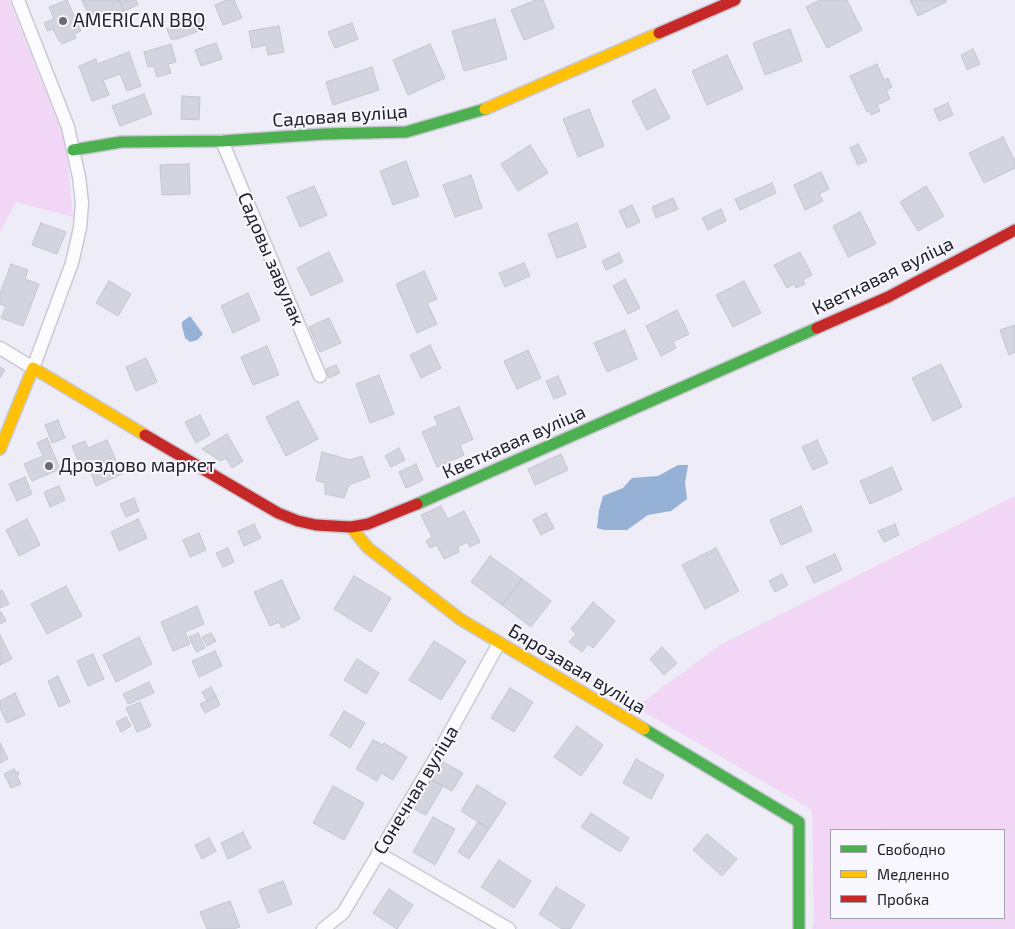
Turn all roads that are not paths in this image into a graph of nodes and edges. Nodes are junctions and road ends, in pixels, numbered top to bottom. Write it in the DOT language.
graph roads {
  1 [pos="18,0"];
  2 [pos="735,0"];
  3 [pos="222,141"];
  4 [pos="73,150"];
  5 [pos="1015,230"];
  6 [pos="0,348"];
  7 [pos="32,368"];
  8 [pos="320,376"];
  9 [pos="0,449"];
  10 [pos="351,527"];
  11 [pos="499,643"];
  12 [pos="378,853"];
  13 [pos="323,929"];
  14 [pos="509,929"];
  15 [pos="799,929"];
  1 -- 4 [label="street"];
  2 -- 3 [label="street, Садовая вуліца"];
  3 -- 4 [label="street, Садовая вуліца"];
  3 -- 8 [label="street, Садовы завулак"];
  4 -- 7 [label="street"];
  5 -- 10 [label="street, Кветкавая вуліца"];
  6 -- 7 [label="street"];
  7 -- 9 [label="street"];
  7 -- 10 [label="street, Кветкавая вуліца"];
  10 -- 11 [label="street, Бярозавая вуліца"];
  11 -- 12 [label="street, Сонечная вуліца"];
  11 -- 15 [label="street, Бярозавая вуліца"];
  12 -- 13 [label="street, Сонечная вуліца"];
  12 -- 14 [label="street"];
}
